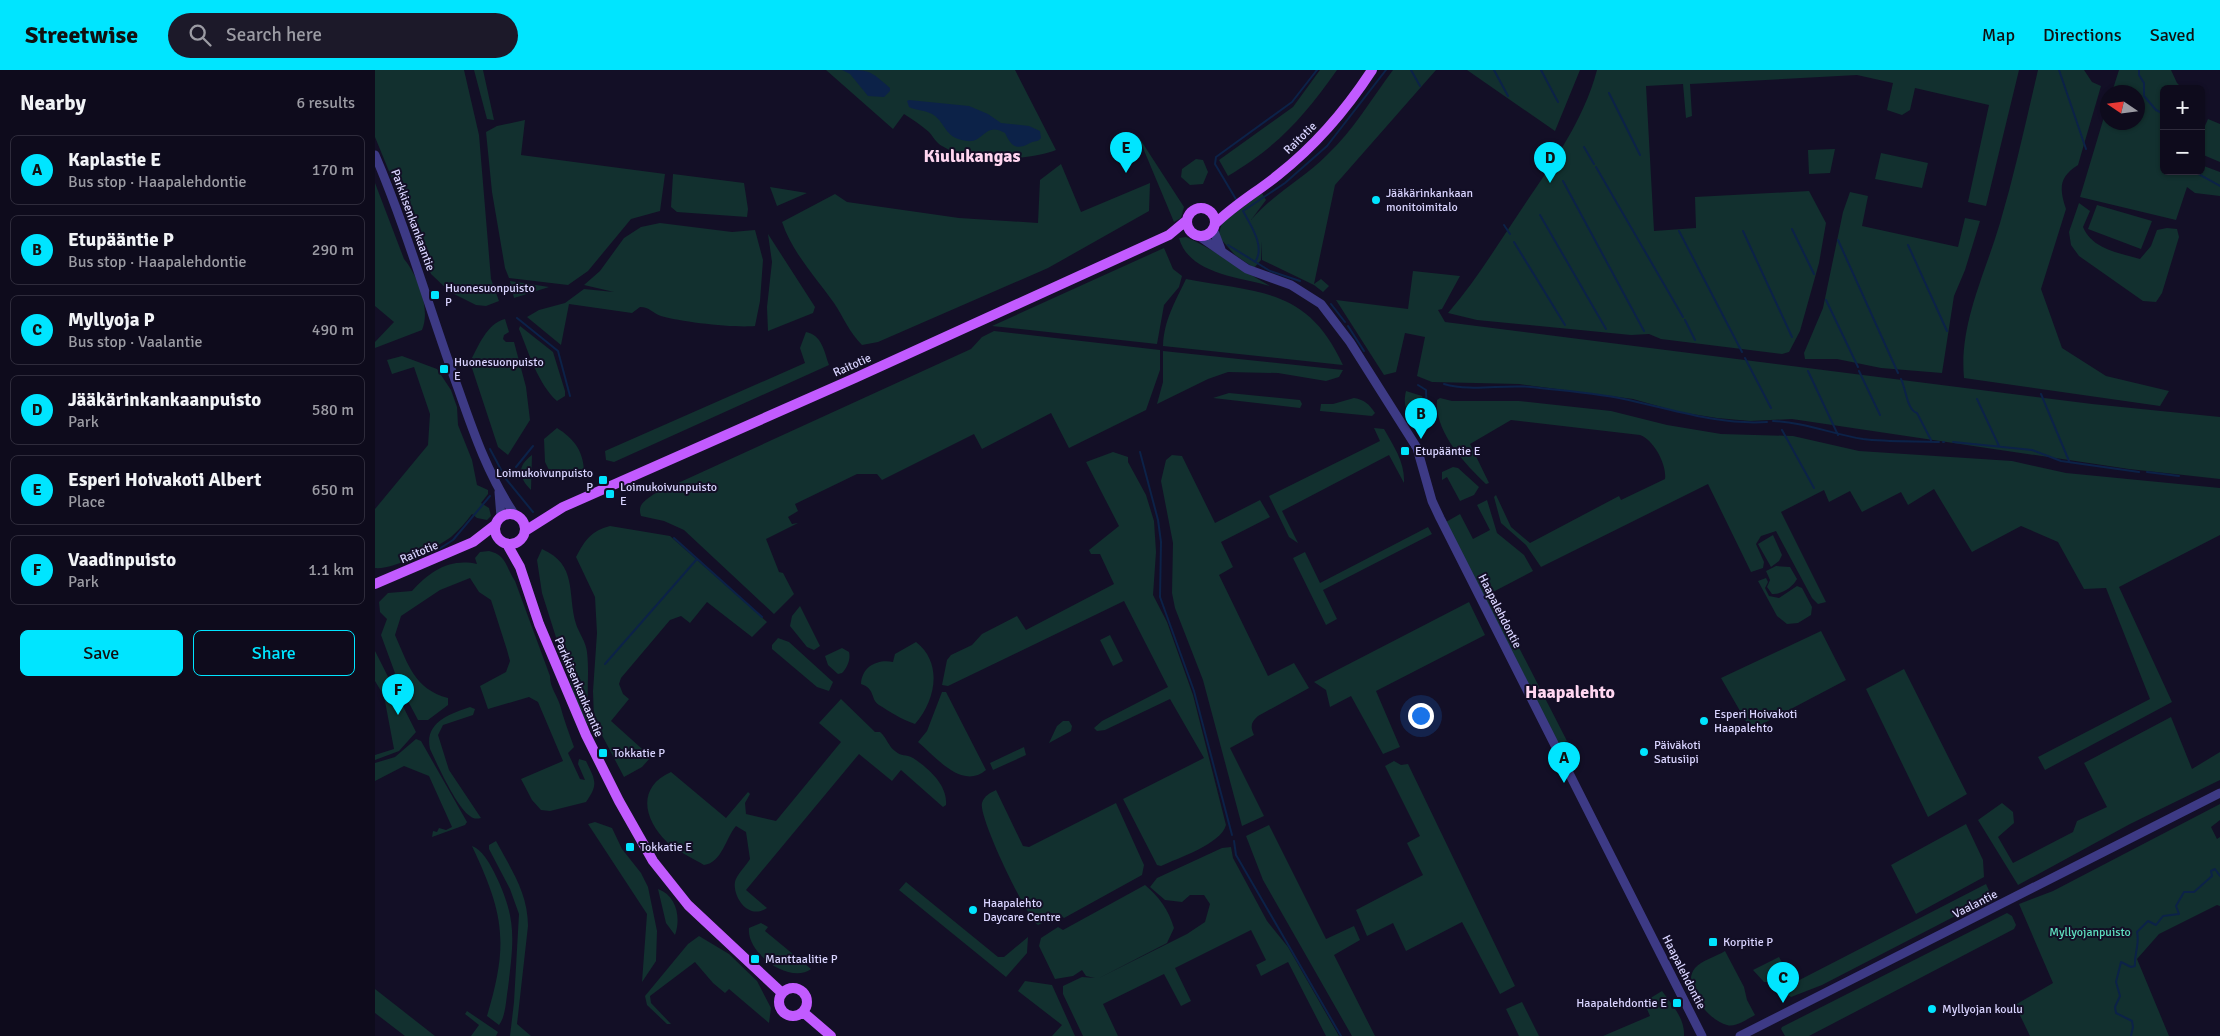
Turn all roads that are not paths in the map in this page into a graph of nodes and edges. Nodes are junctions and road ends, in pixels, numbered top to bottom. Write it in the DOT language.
graph roads {
  1 [pos="1373,70"];
  2 [pos="375,155"];
  3 [pos="1230,209"];
  4 [pos="1207,210"];
  5 [pos="1188,218"];
  6 [pos="1214,227"];
  7 [pos="1195,234"];
  8 [pos="1169,235"];
  9 [pos="1222,252"];
  10 [pos="499,492"];
  11 [pos="517,516"];
  12 [pos="545,517"];
  13 [pos="498,521"];
  14 [pos="523,535"];
  15 [pos="503,541"];
  16 [pos="473,542"];
  17 [pos="521,567"];
  18 [pos="375,584"];
  19 [pos="2220,793"];
  20 [pos="782,993"];
  21 [pos="803,1012"];
  22 [pos="831,1036"];
  23 [pos="1702,1036"];
  24 [pos="1740,1036"];
  1 -- 3 [label="main road, Raitotie"];
  2 -- 10 [label="street, Parkkisenkankaantie"];
  3 -- 4 [label="main road, Raitotie"];
  3 -- 6 [label="main road, Raitotie"];
  4 -- 5 [label="main road, Raitotie"];
  4 -- 6 [label="main road"];
  5 -- 7 [label="main road"];
  5 -- 8 [label="main road, Raitotie"];
  6 -- 7 [label="main road"];
  6 -- 9 [label="street"];
  7 -- 8 [label="main road, Raitotie"];
  7 -- 9 [label="street, Haapalehdontie"];
  8 -- 12 [label="main road, Raitotie"];
  9 -- 23 [label="street, Haapalehdontie"];
  10 -- 11 [label="street, Parkkisenkankaantie"];
  10 -- 13 [label="street, Parkkisenkankaantie"];
  11 -- 12 [label="main road, Raitotie"];
  11 -- 13 [label="main road, Raitotie"];
  11 -- 14 [label="main road"];
  12 -- 14 [label="main road, Raitotie"];
  13 -- 15 [label="main road, Parkkisenkankaantie"];
  13 -- 16 [label="main road, Raitotie"];
  14 -- 15 [label="main road, Raitotie"];
  14 -- 17 [label="main road, Parkkisenkankaantie"];
  15 -- 16 [label="main road, Raitotie"];
  15 -- 17 [label="main road, Parkkisenkankaantie"];
  16 -- 18 [label="main road, Raitotie"];
  17 -- 20 [label="main road, Parkkisenkankaantie"];
  19 -- 24 [label="street, Vaalantie"];
  20 -- 21 [label="main road"];
  20 -- 21 [label="main road"];
  21 -- 22 [label="main road"];
}
